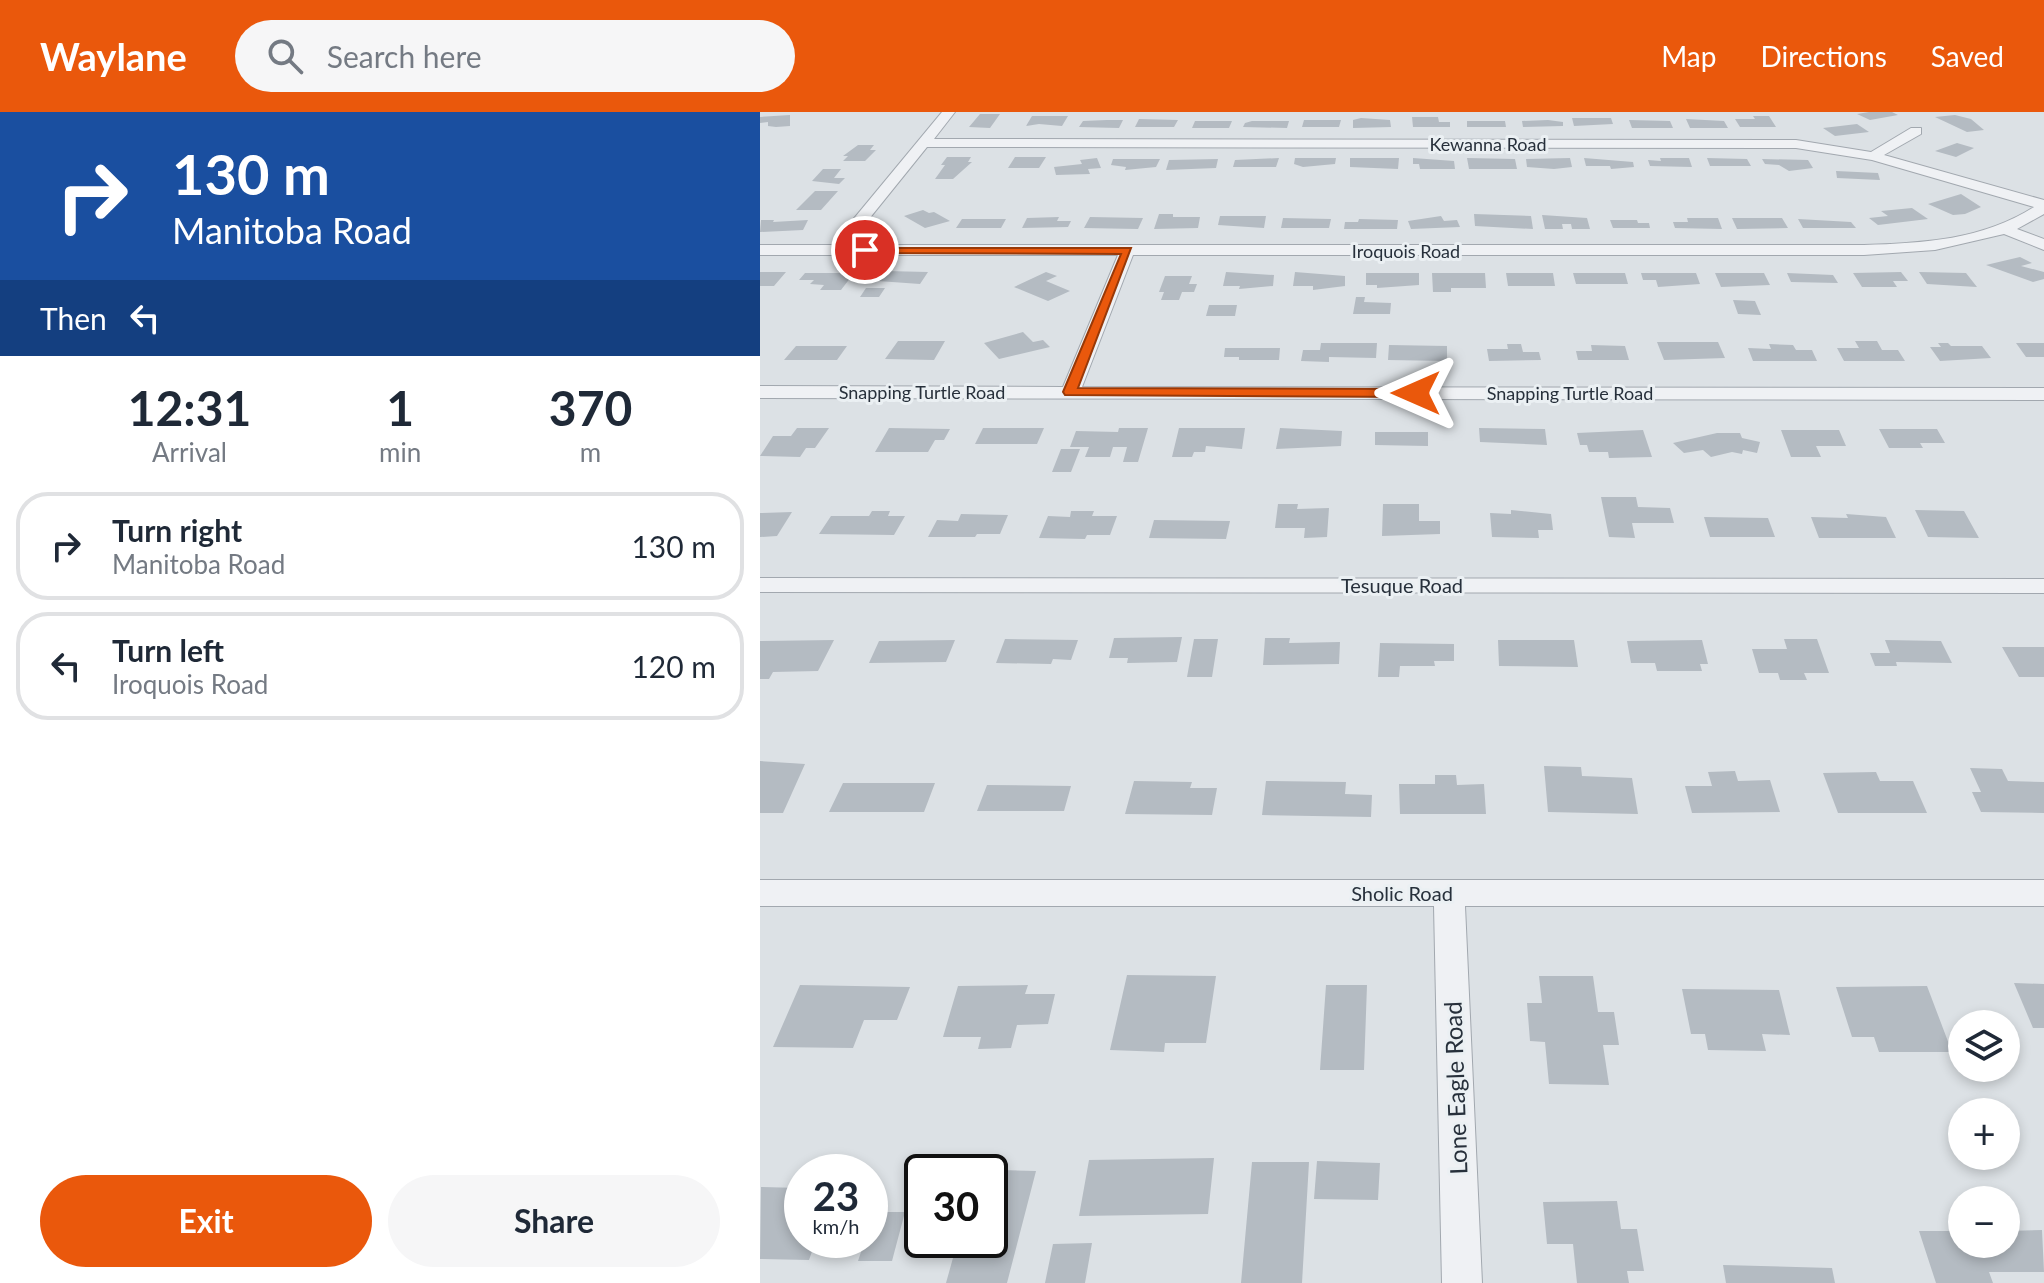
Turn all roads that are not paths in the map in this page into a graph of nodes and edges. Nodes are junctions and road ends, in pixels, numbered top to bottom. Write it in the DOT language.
graph roads {
  1 [pos="949,112"];
  2 [pos="1916,131"];
  3 [pos="924,143"];
  4 [pos="1873,156"];
  5 [pos="2044,206"];
  6 [pos="2005,229"];
  7 [pos="2044,245"];
  8 [pos="760,250"];
  9 [pos="836,250"];
  10 [pos="1127,251"];
  11 [pos="760,392"];
  12 [pos="1070,392"];
  13 [pos="2044,394"];
  14 [pos="760,585"];
  15 [pos="2044,586"];
  16 [pos="760,893"];
  17 [pos="1449,893"];
  18 [pos="2044,893"];
  19 [pos="1462,1283"];
  1 -- 3 [label="street"];
  2 -- 4 [label="street"];
  3 -- 4 [label="street, Kewanna Road"];
  3 -- 9 [label="street"];
  4 -- 5 [label="street, Kewanna Road"];
  5 -- 6 [label="street, Iroquois Road"];
  6 -- 7 [label="street"];
  6 -- 10 [label="street, Iroquois Road"];
  8 -- 9 [label="street, Iroquois Road"];
  9 -- 10 [label="street, Iroquois Road"];
  10 -- 12 [label="street"];
  11 -- 12 [label="street, Snapping Turtle Road"];
  12 -- 13 [label="street, Snapping Turtle Road"];
  14 -- 15 [label="street, Tesuque Road"];
  16 -- 17 [label="street, Sholic Road"];
  17 -- 18 [label="street, Sholic Road"];
  17 -- 19 [label="street, Lone Eagle Road"];
}
